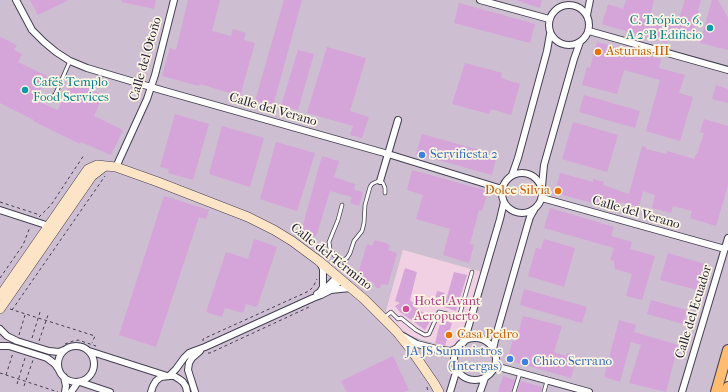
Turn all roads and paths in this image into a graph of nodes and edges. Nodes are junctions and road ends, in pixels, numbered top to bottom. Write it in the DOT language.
graph roads {
  1 [pos="16,0"];
  2 [pos="174,0"];
  3 [pos="480,0"];
  4 [pos="561,0"];
  5 [pos="590,0"];
  6 [pos="559,7"];
  7 [pos="587,15"];
  8 [pos="549,19"];
  9 [pos="589,31"];
  10 [pos="550,34"];
  11 [pos="580,42"];
  12 [pos="70,61"];
  13 [pos="728,70"];
  14 [pos="151,87"];
  15 [pos="47,99"];
  16 [pos="398,120"];
  17 [pos="388,154"];
  18 [pos="84,155"];
  19 [pos="110,168"];
  20 [pos="512,175"];
  21 [pos="380,180"];
  22 [pos="542,186"];
  23 [pos="502,188"];
  24 [pos="385,193"];
  25 [pos="542,198"];
  26 [pos="0,202"];
  27 [pos="504,202"];
  28 [pos="342,205"];
  29 [pos="0,210"];
  30 [pos="534,210"];
  31 [pos="40,215"];
  32 [pos="35,221"];
  33 [pos="49,226"];
  34 [pos="728,238"];
  35 [pos="725,250"];
  36 [pos="319,261"];
  37 [pos="472,272"];
  38 [pos="0,278"];
  39 [pos="317,278"];
  40 [pos="339,278"];
  41 [pos="352,288"];
  42 [pos="331,290"];
  43 [pos="320,292"];
  44 [pos="0,296"];
  45 [pos="313,298"];
  46 [pos="311,305"];
  47 [pos="1,308"];
  48 [pos="12,310"];
  49 [pos="40,312"];
  50 [pos="48,315"];
  51 [pos="38,318"];
  52 [pos="384,319"];
  53 [pos="46,321"];
  54 [pos="0,329"];
  55 [pos="397,332"];
  56 [pos="31,339"];
  57 [pos="464,342"];
  58 [pos="40,343"];
  59 [pos="0,346"];
  60 [pos="459,346"];
  61 [pos="64,347"];
  62 [pos="97,347"];
  63 [pos="90,348"];
  64 [pos="205,348"];
  65 [pos="493,349"];
  66 [pos="728,350"];
  67 [pos="25,356"];
  68 [pos="35,359"];
  69 [pos="495,366"];
  70 [pos="457,369"];
  71 [pos="59,370"];
  72 [pos="0,373"];
  73 [pos="520,373"];
  74 [pos="168,376"];
  75 [pos="64,377"];
  76 [pos="485,378"];
  77 [pos="18,379"];
  78 [pos="547,381"];
  79 [pos="26,382"];
  80 [pos="79,382"];
  81 [pos="183,382"];
  82 [pos="17,384"];
  83 [pos="426,385"];
  84 [pos="24,386"];
  85 [pos="728,387"];
  86 [pos="58,392"];
  87 [pos="65,392"];
  88 [pos="71,392"];
  89 [pos="110,392"];
  90 [pos="151,392"];
  91 [pos="187,392"];
  92 [pos="194,392"];
  93 [pos="428,392"];
  94 [pos="439,392"];
  95 [pos="450,392"];
  96 [pos="480,392"];
  97 [pos="514,392"];
  98 [pos="544,392"];
  99 [pos="589,392"];
  100 [pos="682,392"];
  101 [pos="716,392"];
  102 [pos="726,392"];
  1 -- 12 [label="street, Calle del Verano"];
  2 -- 14 [label="street, Calle del Otoño"];
  3 -- 8 [label="street"];
  4 -- 6 [label="street"];
  5 -- 7 [label="street"];
  6 -- 7 [label="street"];
  6 -- 8 [label="street"];
  7 -- 9 [label="street"];
  8 -- 10 [label="street"];
  9 -- 11 [label="street"];
  9 -- 13 [label="street"];
  10 -- 11 [label="street"];
  10 -- 20 [label="street"];
  11 -- 22 [label="street"];
  12 -- 14 [label="street, Calle del Verano"];
  12 -- 15 [label="lane"];
  14 -- 17 [label="street, Calle del Verano"];
  14 -- 19 [label="street, Calle del Otoño"];
  16 -- 17 [label="street"];
  17 -- 21 [label="street"];
  17 -- 23 [label="street, Calle del Verano"];
  18 -- 31 [label="path"];
  19 -- 33 [label="street"];
  19 -- 36 [label="street, Calle del Término"];
  19 -- 47 [label="street"];
  19 -- 48 [label="path"];
  20 -- 22 [label="street"];
  20 -- 23 [label="street"];
  21 -- 24 [label="lane"];
  21 -- 28 [label="lane"];
  22 -- 25 [label="street"];
  23 -- 27 [label="street"];
  25 -- 30 [label="street"];
  25 -- 35 [label="street, Calle del Verano"];
  26 -- 31 [label="path"];
  27 -- 30 [label="street"];
  27 -- 57 [label="street"];
  29 -- 32 [label="street"];
  30 -- 65 [label="street"];
  31 -- 32 [label="path"];
  32 -- 33 [label="street"];
  32 -- 38 [label="path"];
  33 -- 44 [label="street"];
  34 -- 35 [label="street, Calle del Ecuador"];
  35 -- 100 [label="street, Calle del Ecuador"];
  36 -- 40 [label="street, Calle del Término"];
  36 -- 43 [label="street"];
  37 -- 52 [label="lane"];
  39 -- 64 [label="path"];
  40 -- 41 [label="street, Calle del Término"];
  40 -- 42 [label="street"];
  40 -- 43 [label="street"];
  41 -- 42 [label="street"];
  41 -- 52 [label="street, Calle del Término"];
  42 -- 45 [label="street"];
  43 -- 45 [label="street"];
  45 -- 64 [label="street"];
  46 -- 64 [label="path"];
  47 -- 48 [label="path"];
  48 -- 51 [label="path"];
  49 -- 51 [label="path"];
  50 -- 53 [label="path"];
  51 -- 53 [label="path"];
  51 -- 56 [label="path"];
  52 -- 55 [label="street, Calle del Término"];
  53 -- 58 [label="path"];
  53 -- 63 [label="path"];
  54 -- 61 [label="street"];
  55 -- 60 [label="street"];
  55 -- 94 [label="street, Calle del Término"];
  57 -- 60 [label="street"];
  57 -- 65 [label="street"];
  59 -- 71 [label="street"];
  60 -- 70 [label="street"];
  61 -- 63 [label="street"];
  61 -- 63 [label="path"];
  61 -- 71 [label="street"];
  62 -- 63 [label="path"];
  63 -- 74 [label="street"];
  63 -- 80 [label="street"];
  64 -- 74 [label="street"];
  64 -- 92 [label="street"];
  65 -- 69 [label="street"];
  66 -- 101 [label="main road"];
  67 -- 77 [label="path"];
  68 -- 79 [label="path"];
  69 -- 73 [label="street"];
  69 -- 76 [label="street"];
  70 -- 76 [label="street"];
  70 -- 95 [label="street"];
  71 -- 75 [label="street"];
  72 -- 77 [label="path"];
  73 -- 78 [label="street"];
  73 -- 97 [label="lane"];
  74 -- 81 [label="street"];
  74 -- 90 [label="street"];
  75 -- 80 [label="street"];
  75 -- 87 [label="street"];
  76 -- 96 [label="street"];
  77 -- 79 [label="path"];
  77 -- 82 [label="path"];
  78 -- 98 [label="lane"];
  78 -- 99 [label="street"];
  79 -- 84 [label="path"];
  79 -- 86 [label="path"];
  80 -- 88 [label="street"];
  80 -- 89 [label="street"];
  81 -- 91 [label="street"];
  81 -- 92 [label="street"];
  83 -- 93 [label="path"];
  85 -- 102 [label="main road"];
}
